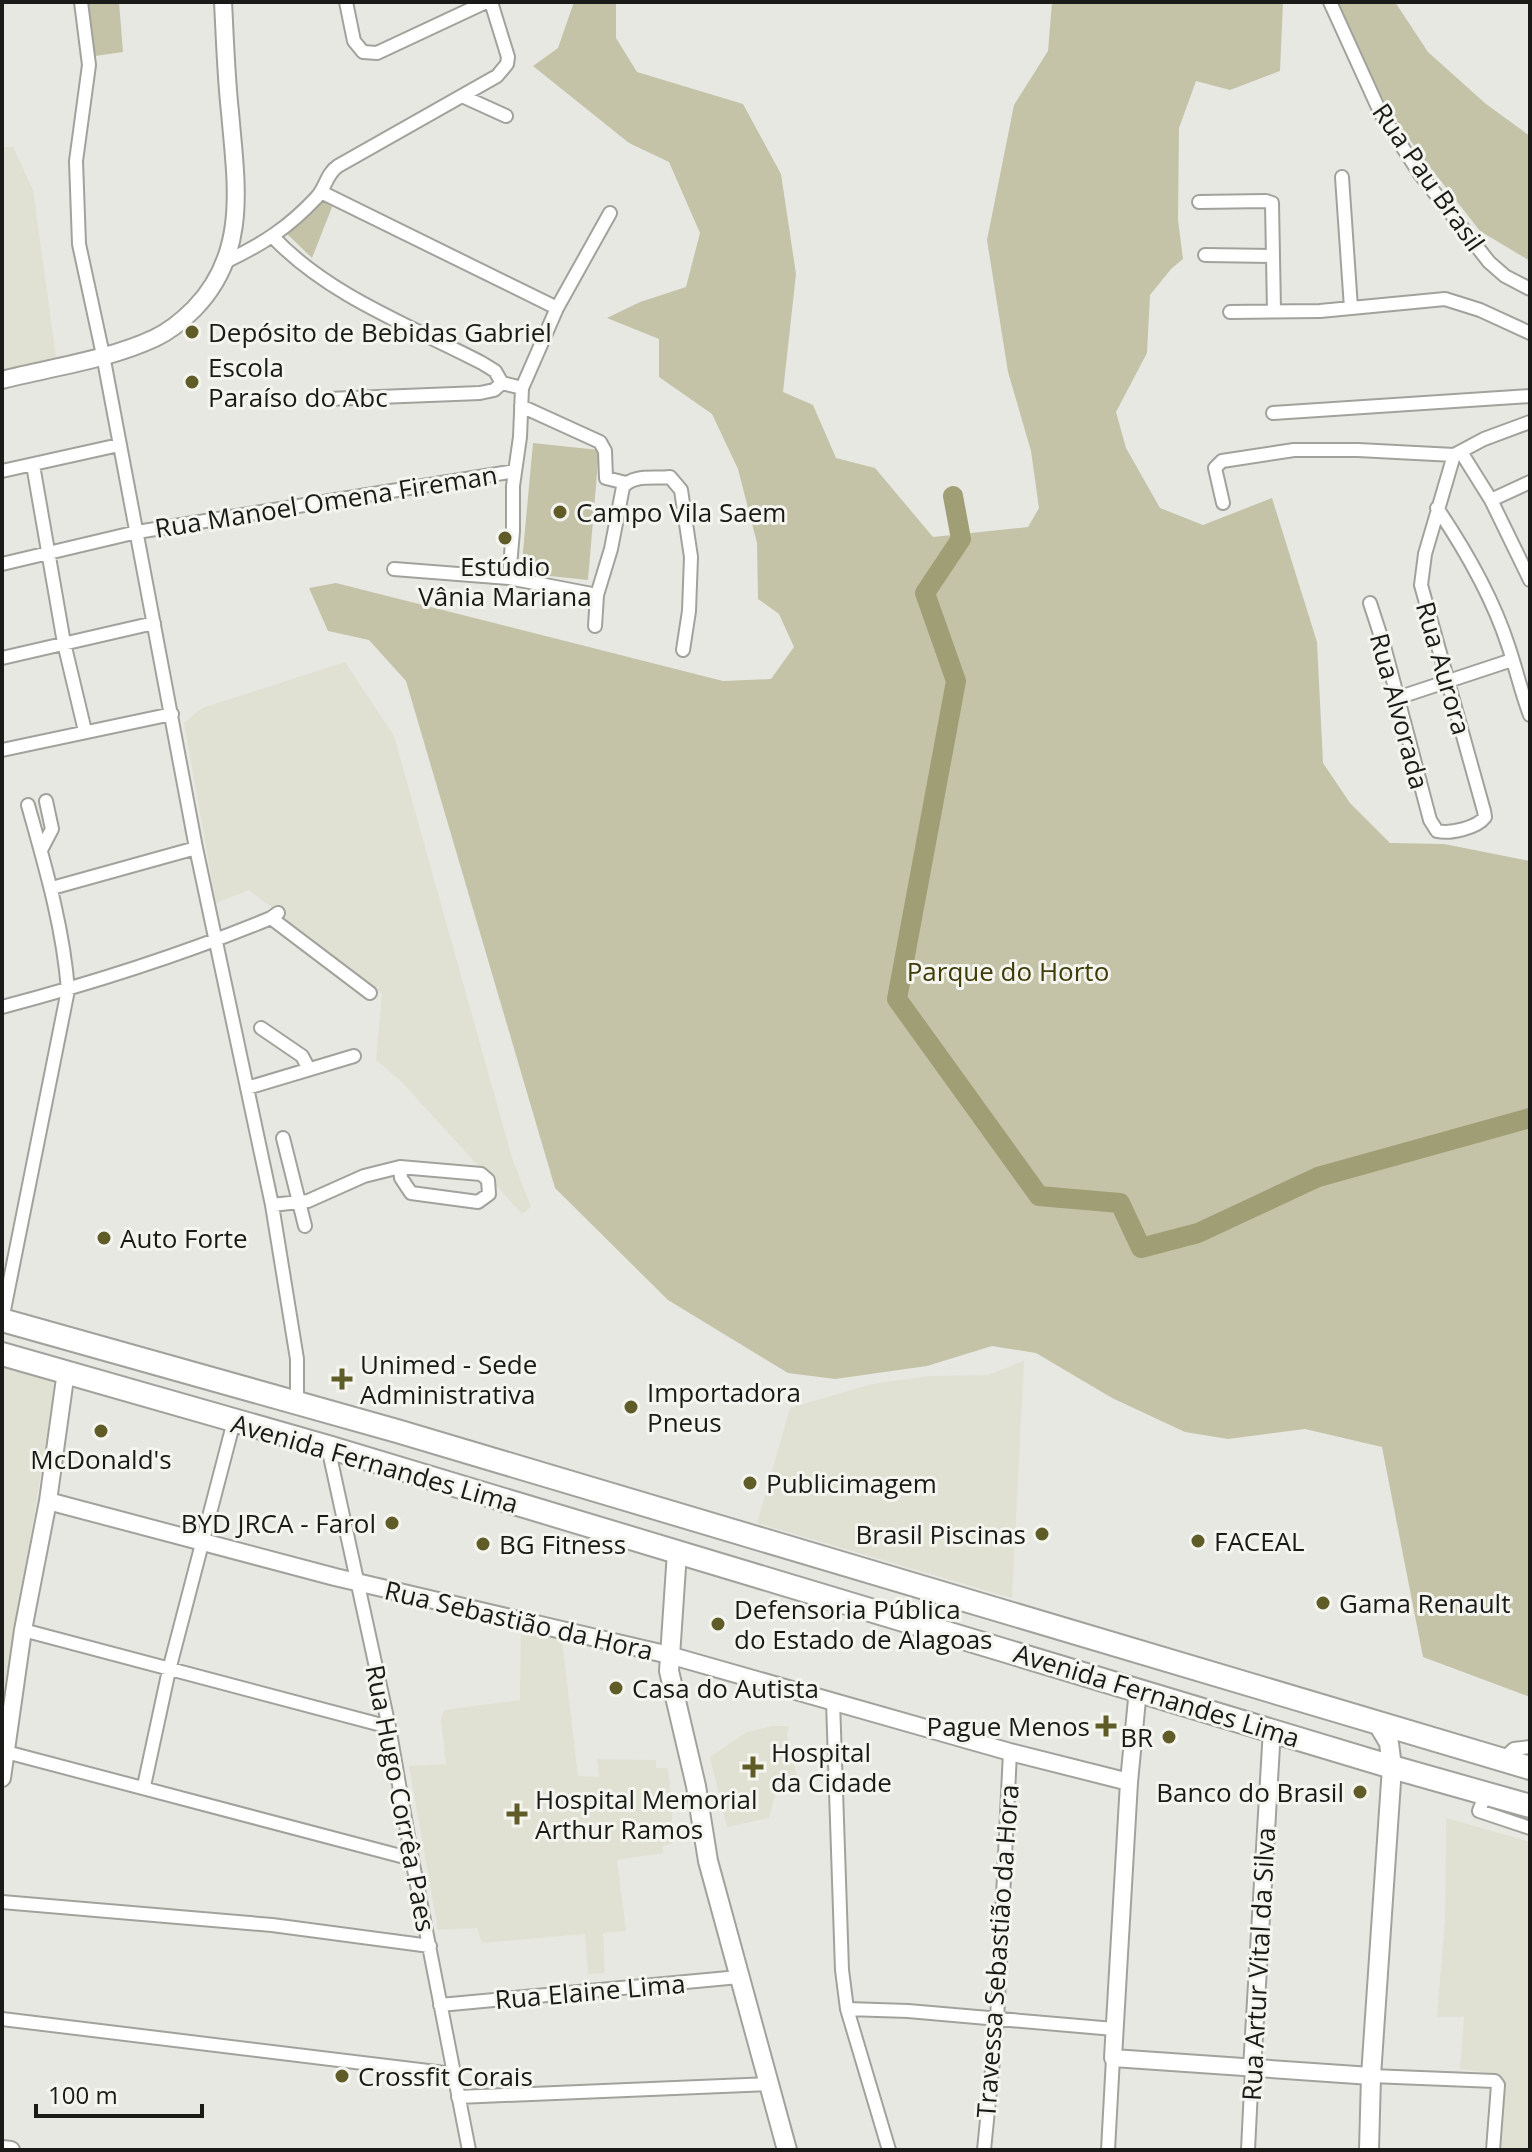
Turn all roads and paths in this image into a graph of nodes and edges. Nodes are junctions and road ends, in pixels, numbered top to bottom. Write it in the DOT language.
graph roads {
  1 [pos="81,2"];
  2 [pos="223,2"];
  3 [pos="346,2"];
  4 [pos="488,2"];
  5 [pos="1330,2"];
  6 [pos="462,96"];
  7 [pos="506,116"];
  8 [pos="1342,177"];
  9 [pos="321,192"];
  10 [pos="1199,202"];
  11 [pos="610,213"];
  12 [pos="273,237"];
  13 [pos="1205,255"];
  14 [pos="1273,256"];
  15 [pos="227,261"];
  16 [pos="1530,289"];
  17 [pos="557,308"];
  18 [pos="1351,308"];
  19 [pos="1274,311"];
  20 [pos="1230,312"];
  21 [pos="1530,333"];
  22 [pos="103,355"];
  23 [pos="2,380"];
  24 [pos="502,383"];
  25 [pos="522,388"];
  26 [pos="1530,396"];
  27 [pos="328,399"];
  28 [pos="521,406"];
  29 [pos="1273,413"];
  30 [pos="1530,422"];
  31 [pos="119,445"];
  32 [pos="1458,454"];
  33 [pos="33,465"];
  34 [pos="2,471"];
  35 [pos="515,471"];
  36 [pos="1530,482"];
  37 [pos="626,483"];
  38 [pos="1491,500"];
  39 [pos="1223,503"];
  40 [pos="1437,508"];
  41 [pos="137,532"];
  42 [pos="49,552"];
  43 [pos="2,564"];
  44 [pos="394,569"];
  45 [pos="1528,573"];
  46 [pos="509,578"];
  47 [pos="597,595"];
  48 [pos="1370,603"];
  49 [pos="154,623"];
  50 [pos="595,626"];
  51 [pos="64,643"];
  52 [pos="683,650"];
  53 [pos="2,658"];
  54 [pos="1512,660"];
  55 [pos="1448,681"];
  56 [pos="1397,698"];
  57 [pos="172,714"];
  58 [pos="1530,715"];
  59 [pos="85,731"];
  60 [pos="2,750"];
  61 [pos="46,801"];
  62 [pos="28,805"];
  63 [pos="1430,820"];
  64 [pos="196,848"];
  65 [pos="41,850"];
  66 [pos="52,888"];
  67 [pos="216,941"];
  68 [pos="68,990"];
  69 [pos="370,993"];
  70 [pos="2,1007"];
  71 [pos="261,1028"];
  72 [pos="354,1056"];
  73 [pos="309,1069"];
  74 [pos="247,1088"];
  75 [pos="283,1138"];
  76 [pos="400,1167"];
  77 [pos="298,1202"];
  78 [pos="272,1205"];
  79 [pos="305,1226"];
  80 [pos="2,1320"];
  81 [pos="2,1354"];
  82 [pos="66,1371"];
  83 [pos="297,1404"];
  84 [pos="234,1421"];
  85 [pos="328,1447"];
  86 [pos="48,1501"];
  87 [pos="204,1542"];
  88 [pos="677,1552"];
  89 [pos="357,1582"];
  90 [pos="23,1630"];
  91 [pos="669,1655"];
  92 [pos="169,1670"];
  93 [pos="1138,1689"];
  94 [pos="833,1701"];
  95 [pos="1376,1721"];
  96 [pos="389,1727"];
  97 [pos="1272,1729"];
  98 [pos="1530,1747"];
  99 [pos="6,1752"];
  100 [pos="1010,1752"];
  101 [pos="1502,1760"];
  102 [pos="1392,1767"];
  103 [pos="1530,1768"];
  104 [pos="2,1778"];
  105 [pos="1129,1782"];
  106 [pos="144,1786"];
  107 [pos="1482,1802"];
  108 [pos="1530,1806"];
  109 [pos="1530,1828"];
  110 [pos="412,1859"];
  111 [pos="2,1902"];
  112 [pos="430,1946"];
  113 [pos="739,1977"];
  114 [pos="440,2005"];
  115 [pos="847,2009"];
  116 [pos="2,2019"];
  117 [pos="997,2020"];
  118 [pos="1114,2029"];
  119 [pos="1113,2058"];
  120 [pos="1252,2069"];
  121 [pos="453,2074"];
  122 [pos="1371,2076"];
  123 [pos="769,2084"];
  124 [pos="458,2097"];
  125 [pos="2,2149"];
  126 [pos="11,2150"];
  127 [pos="469,2150"];
  128 [pos="787,2150"];
  129 [pos="889,2150"];
  130 [pos="984,2150"];
  131 [pos="1108,2150"];
  132 [pos="1248,2150"];
  133 [pos="1369,2150"];
  134 [pos="1493,2150"];
  1 -- 22 [label="street"];
  2 -- 15 [label="street"];
  3 -- 4 [label="street"];
  4 -- 6 [label="street"];
  5 -- 16 [label="street, Rua Pau Brasil"];
  6 -- 7 [label="street"];
  6 -- 9 [label="street"];
  8 -- 18 [label="street"];
  9 -- 12 [label="street"];
  9 -- 17 [label="street"];
  10 -- 14 [label="street"];
  11 -- 17 [label="street"];
  12 -- 15 [label="street"];
  12 -- 24 [label="street"];
  13 -- 14 [label="street"];
  14 -- 19 [label="street"];
  15 -- 22 [label="street"];
  17 -- 25 [label="street"];
  18 -- 19 [label="street"];
  18 -- 21 [label="street"];
  19 -- 20 [label="street"];
  22 -- 23 [label="street"];
  22 -- 31 [label="street"];
  24 -- 25 [label="street"];
  24 -- 27 [label="street"];
  25 -- 28 [label="street"];
  26 -- 29 [label="street"];
  28 -- 35 [label="street"];
  28 -- 37 [label="street"];
  30 -- 32 [label="street"];
  31 -- 33 [label="street"];
  31 -- 41 [label="street"];
  32 -- 38 [label="street"];
  32 -- 39 [label="street"];
  32 -- 40 [label="street, Rua Aurora"];
  33 -- 34 [label="street"];
  33 -- 42 [label="street"];
  35 -- 41 [label="street, Rua Manoel Omena Fireman"];
  35 -- 46 [label="street"];
  36 -- 38 [label="street"];
  37 -- 47 [label="street"];
  37 -- 52 [label="street"];
  38 -- 45 [label="street"];
  40 -- 54 [label="street"];
  40 -- 55 [label="street, Rua Aurora"];
  41 -- 42 [label="street, Rua Manoel Omena Fireman"];
  41 -- 49 [label="street"];
  42 -- 43 [label="street, Rua Manoel Omena Fireman"];
  42 -- 51 [label="street"];
  44 -- 46 [label="street"];
  46 -- 47 [label="street"];
  47 -- 50 [label="street"];
  48 -- 56 [label="street, Rua Alvorada"];
  49 -- 51 [label="street"];
  49 -- 57 [label="street"];
  51 -- 53 [label="street"];
  51 -- 59 [label="street"];
  54 -- 55 [label="street"];
  54 -- 58 [label="street"];
  55 -- 56 [label="street"];
  55 -- 63 [label="street, Rua Aurora"];
  56 -- 63 [label="street, Rua Alvorada"];
  57 -- 59 [label="street"];
  57 -- 64 [label="street"];
  59 -- 60 [label="street"];
  61 -- 65 [label="street"];
  62 -- 65 [label="street"];
  64 -- 66 [label="street"];
  64 -- 67 [label="street"];
  65 -- 66 [label="street"];
  66 -- 68 [label="street"];
  67 -- 68 [label="street"];
  67 -- 69 [label="street"];
  67 -- 74 [label="street"];
  68 -- 70 [label="street"];
  68 -- 80 [label="street"];
  71 -- 73 [label="street"];
  72 -- 73 [label="street"];
  73 -- 74 [label="street"];
  74 -- 78 [label="street"];
  75 -- 77 [label="street"];
  76 -- 76 [label="street"];
  76 -- 77 [label="street"];
  77 -- 78 [label="street"];
  77 -- 79 [label="street"];
  78 -- 83 [label="street"];
  80 -- 83 [label="highway, Avenida Fernandes Lima"];
  81 -- 82 [label="highway, Avenida Fernandes Lima"];
  82 -- 84 [label="highway, Avenida Fernandes Lima"];
  82 -- 86 [label="street"];
  83 -- 95 [label="highway, Avenida Fernandes Lima"];
  84 -- 85 [label="highway, Avenida Fernandes Lima"];
  84 -- 87 [label="street"];
  85 -- 88 [label="highway, Avenida Fernandes Lima"];
  85 -- 89 [label="street, Rua Hugo Corrêa Paes"];
  86 -- 87 [label="street, Rua Sebastião da Hora"];
  86 -- 90 [label="street"];
  87 -- 89 [label="street, Rua Sebastião da Hora"];
  87 -- 92 [label="street"];
  88 -- 91 [label="main road"];
  88 -- 93 [label="highway, Avenida Fernandes Lima"];
  89 -- 91 [label="street, Rua Sebastião da Hora"];
  89 -- 96 [label="street, Rua Hugo Corrêa Paes"];
  90 -- 92 [label="street"];
  90 -- 99 [label="street"];
  91 -- 94 [label="street, Rua Sebastião da Hora"];
  91 -- 113 [label="main road"];
  92 -- 96 [label="street"];
  92 -- 106 [label="street"];
  93 -- 97 [label="highway, Avenida Fernandes Lima"];
  93 -- 105 [label="street"];
  94 -- 100 [label="street, Rua Sebastião da Hora"];
  94 -- 115 [label="street"];
  95 -- 101 [label="highway, Avenida Fernandes Lima"];
  95 -- 102 [label="main road"];
  96 -- 110 [label="street, Rua Hugo Corrêa Paes"];
  97 -- 102 [label="highway, Avenida Fernandes Lima"];
  97 -- 120 [label="street, Rua Artur Vital da Silva"];
  98 -- 101 [label="street"];
  99 -- 104 [label="street"];
  99 -- 106 [label="street"];
  100 -- 105 [label="street, Rua Sebastião da Hora"];
  100 -- 117 [label="street, Travessa Sebastião da Hora"];
  101 -- 103 [label="highway, Avenida Fernandes Lima"];
  101 -- 107 [label="highway"];
  102 -- 107 [label="highway, Avenida Fernandes Lima"];
  102 -- 122 [label="main road"];
  105 -- 118 [label="street"];
  106 -- 110 [label="street"];
  107 -- 108 [label="highway, Avenida Fernandes Lima"];
  107 -- 109 [label="street, Avenida Fernandes Lima"];
  110 -- 112 [label="street, Rua Hugo Corrêa Paes"];
  111 -- 112 [label="street"];
  112 -- 114 [label="street, Rua Hugo Corrêa Paes"];
  113 -- 114 [label="street, Rua Elaine Lima"];
  113 -- 123 [label="main road"];
  114 -- 121 [label="street, Rua Hugo Corrêa Paes"];
  115 -- 117 [label="street"];
  115 -- 129 [label="street"];
  116 -- 121 [label="street"];
  117 -- 118 [label="street"];
  117 -- 130 [label="street, Travessa Sebastião da Hora"];
  118 -- 119 [label="street"];
  119 -- 120 [label="street"];
  119 -- 131 [label="street"];
  120 -- 122 [label="street"];
  120 -- 132 [label="street, Rua Artur Vital da Silva"];
  121 -- 124 [label="street, Rua Hugo Corrêa Paes"];
  122 -- 133 [label="main road"];
  122 -- 134 [label="street"];
  123 -- 124 [label="street"];
  123 -- 128 [label="main road"];
  124 -- 127 [label="street, Rua Hugo Corrêa Paes"];
  125 -- 126 [label="street"];
}
